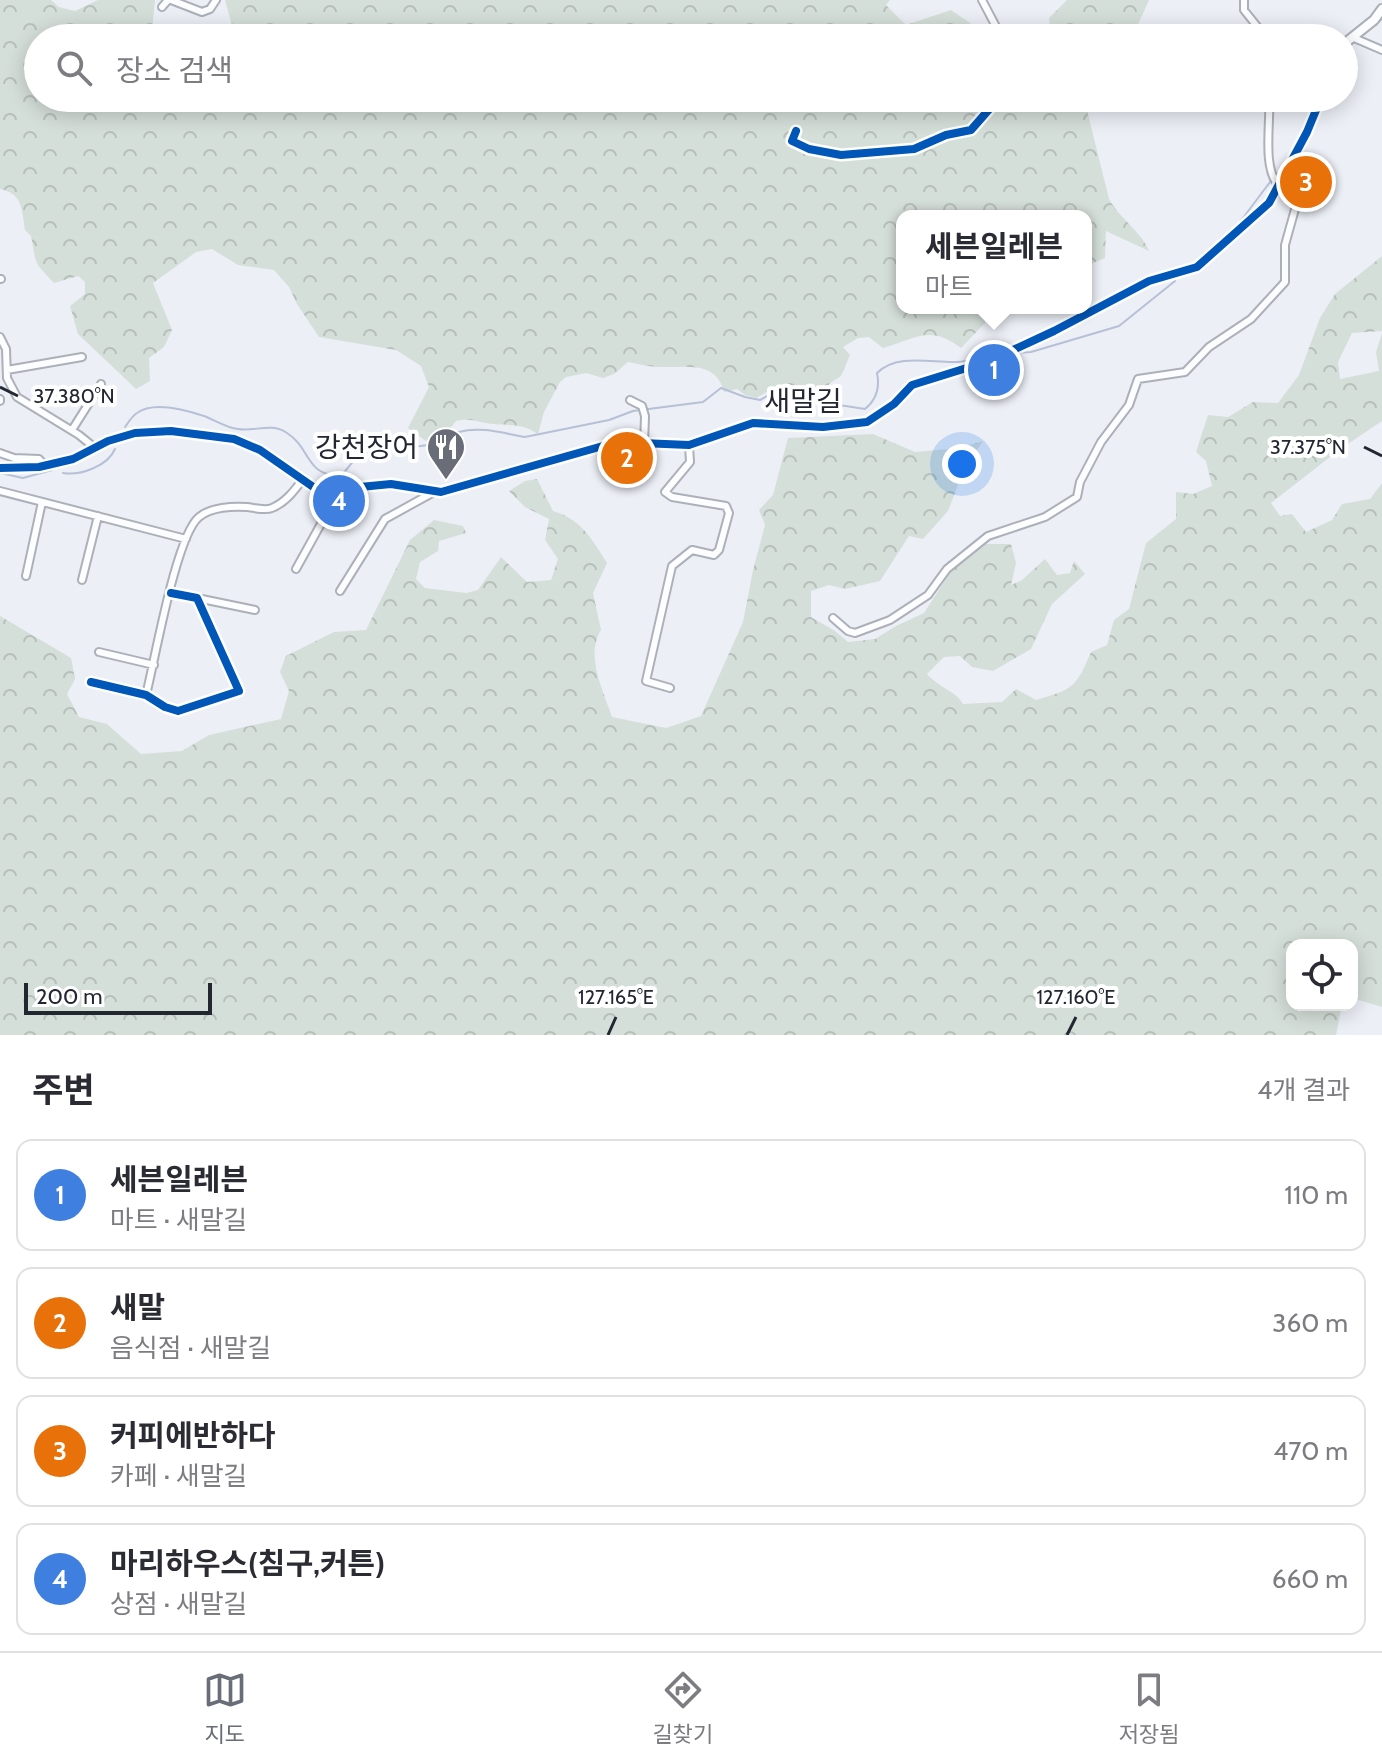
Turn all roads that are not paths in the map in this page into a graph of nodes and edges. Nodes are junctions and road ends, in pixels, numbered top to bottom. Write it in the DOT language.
graph roads {
  1 [pos="169,0"];
  2 [pos="216,0"];
  3 [pos="982,0"];
  4 [pos="1244,0"];
  5 [pos="162,7"];
  6 [pos="1382,9"];
  7 [pos="995,24"];
  8 [pos="1255,24"];
  9 [pos="1358,34"];
  10 [pos="1358,40"];
  11 [pos="1382,50"];
  12 [pos="987,112"];
  13 [pos="1270,112"];
  14 [pos="1315,112"];
  15 [pos="796,131"];
  16 [pos="1278,186"];
  17 [pos="1092,311"];
  18 [pos="1086,314"];
  19 [pos="0,337"];
  20 [pos="82,357"];
  21 [pos="7,370"];
  22 [pos="101,384"];
  23 [pos="630,400"];
  24 [pos="72,430"];
  25 [pos="644,444"];
  26 [pos="689,445"];
  27 [pos="95,448"];
  28 [pos="0,453"];
  29 [pos="45,466"];
  30 [pos="0,468"];
  31 [pos="303,479"];
  32 [pos="0,491"];
  33 [pos="319,491"];
  34 [pos="434,492"];
  35 [pos="42,502"];
  36 [pos="98,516"];
  37 [pos="186,539"];
  38 [pos="296,569"];
  39 [pos="26,576"];
  40 [pos="82,580"];
  41 [pos="340,591"];
  42 [pos="171,593"];
  43 [pos="197,598"];
  44 [pos="255,610"];
  45 [pos="833,618"];
  46 [pos="99,652"];
  47 [pos="154,665"];
  48 [pos="91,682"];
  49 [pos="670,688"];
  50 [pos="146,695"];
  1 -- 2 [label="street"];
  1 -- 5 [label="street"];
  3 -- 7 [label="street"];
  4 -- 8 [label="street"];
  6 -- 9 [label="street"];
  10 -- 11 [label="street"];
  12 -- 15 [label="street"];
  13 -- 16 [label="street"];
  14 -- 16 [label="street, 새말길"];
  16 -- 17 [label="street, 새말길"];
  16 -- 45 [label="street"];
  18 -- 26 [label="street, 새말길"];
  19 -- 21 [label="street"];
  20 -- 21 [label="street"];
  21 -- 24 [label="street"];
  22 -- 24 [label="street"];
  23 -- 25 [label="street"];
  24 -- 27 [label="street"];
  25 -- 26 [label="street, 새말길"];
  25 -- 34 [label="street, 새말길"];
  26 -- 49 [label="street"];
  27 -- 29 [label="street"];
  27 -- 31 [label="street"];
  28 -- 29 [label="street"];
  29 -- 30 [label="street"];
  31 -- 33 [label="street"];
  31 -- 37 [label="street"];
  32 -- 35 [label="street"];
  33 -- 34 [label="street, 새말길"];
  33 -- 38 [label="street"];
  34 -- 41 [label="street"];
  35 -- 36 [label="street"];
  35 -- 39 [label="street"];
  36 -- 37 [label="street"];
  36 -- 40 [label="street"];
  37 -- 42 [label="street"];
  42 -- 43 [label="street"];
  42 -- 47 [label="street"];
  43 -- 44 [label="street"];
  43 -- 50 [label="street"];
  46 -- 47 [label="street"];
  47 -- 50 [label="street"];
  48 -- 50 [label="street"];
}
